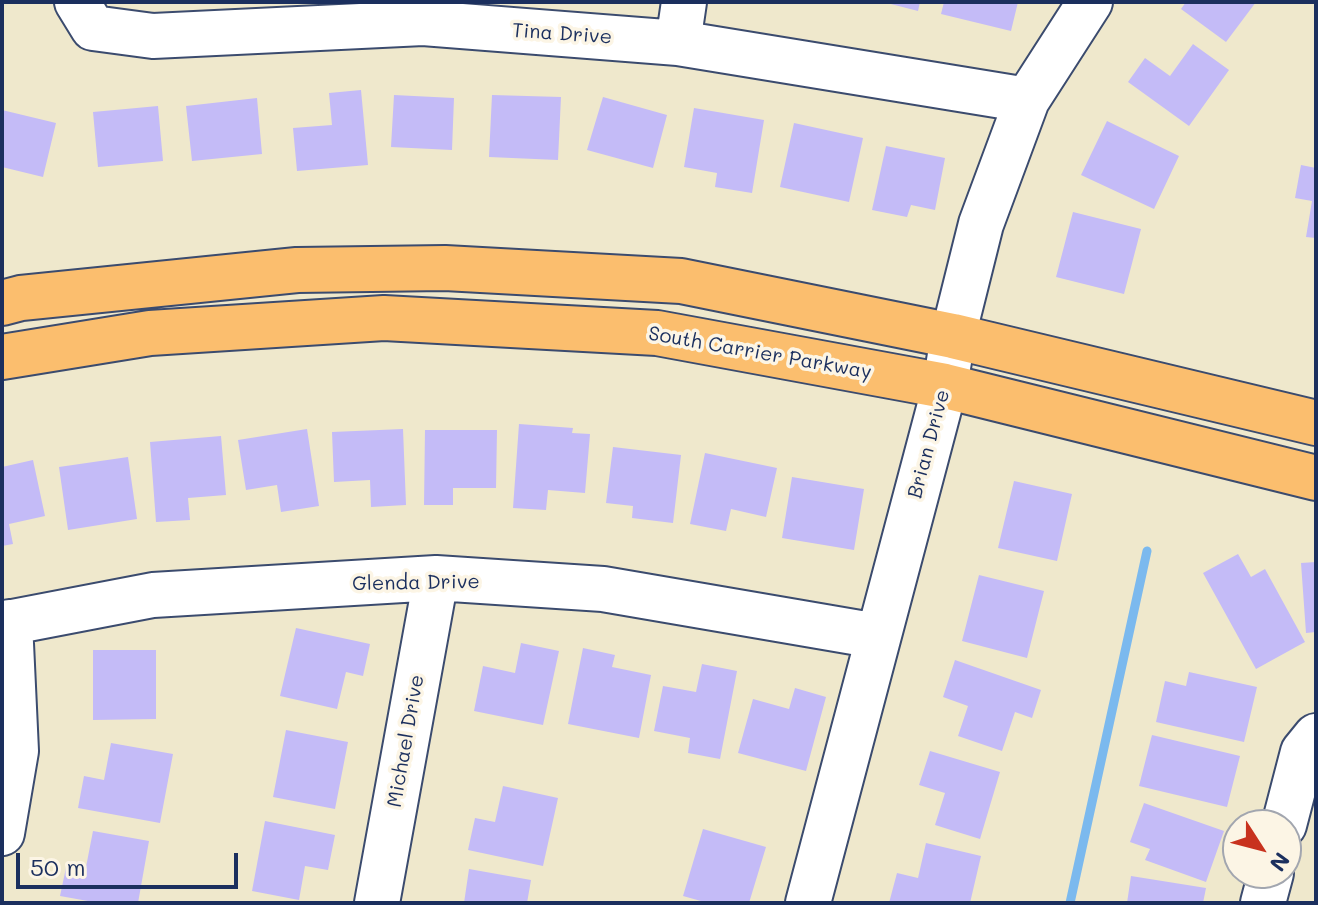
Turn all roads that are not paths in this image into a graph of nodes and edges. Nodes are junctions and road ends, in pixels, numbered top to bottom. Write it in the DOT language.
graph roads {
  1 [pos="1090,2"];
  2 [pos="85,15"];
  3 [pos="681,23"];
  4 [pos="1027,100"];
  5 [pos="2,303"];
  6 [pos="953,336"];
  7 [pos="2,357"];
  8 [pos="945,386"];
  9 [pos="1316,423"];
  10 [pos="1316,478"];
  11 [pos="436,578"];
  12 [pos="6,623"];
  13 [pos="877,636"];
  14 [pos="1310,744"];
  15 [pos="1289,809"];
  16 [pos="2,833"];
  17 [pos="377,903"];
  18 [pos="808,903"];
  1 -- 4 [label="street, Brian Drive"];
  2 -- 3 [label="street, Tina Drive"];
  3 -- 4 [label="street, Tina Drive"];
  4 -- 6 [label="street, Brian Drive"];
  5 -- 6 [label="main road"];
  6 -- 8 [label="street, Brian Drive"];
  6 -- 9 [label="main road"];
  7 -- 8 [label="main road, South Carrier Parkway"];
  8 -- 10 [label="main road, South Carrier Parkway"];
  8 -- 13 [label="street, Brian Drive"];
  11 -- 12 [label="street, Glenda Drive"];
  11 -- 13 [label="street, Glenda Drive"];
  11 -- 17 [label="street, Michael Drive"];
  12 -- 16 [label="street"];
  13 -- 18 [label="street, Brian Drive"];
  14 -- 15 [label="street"];
}
